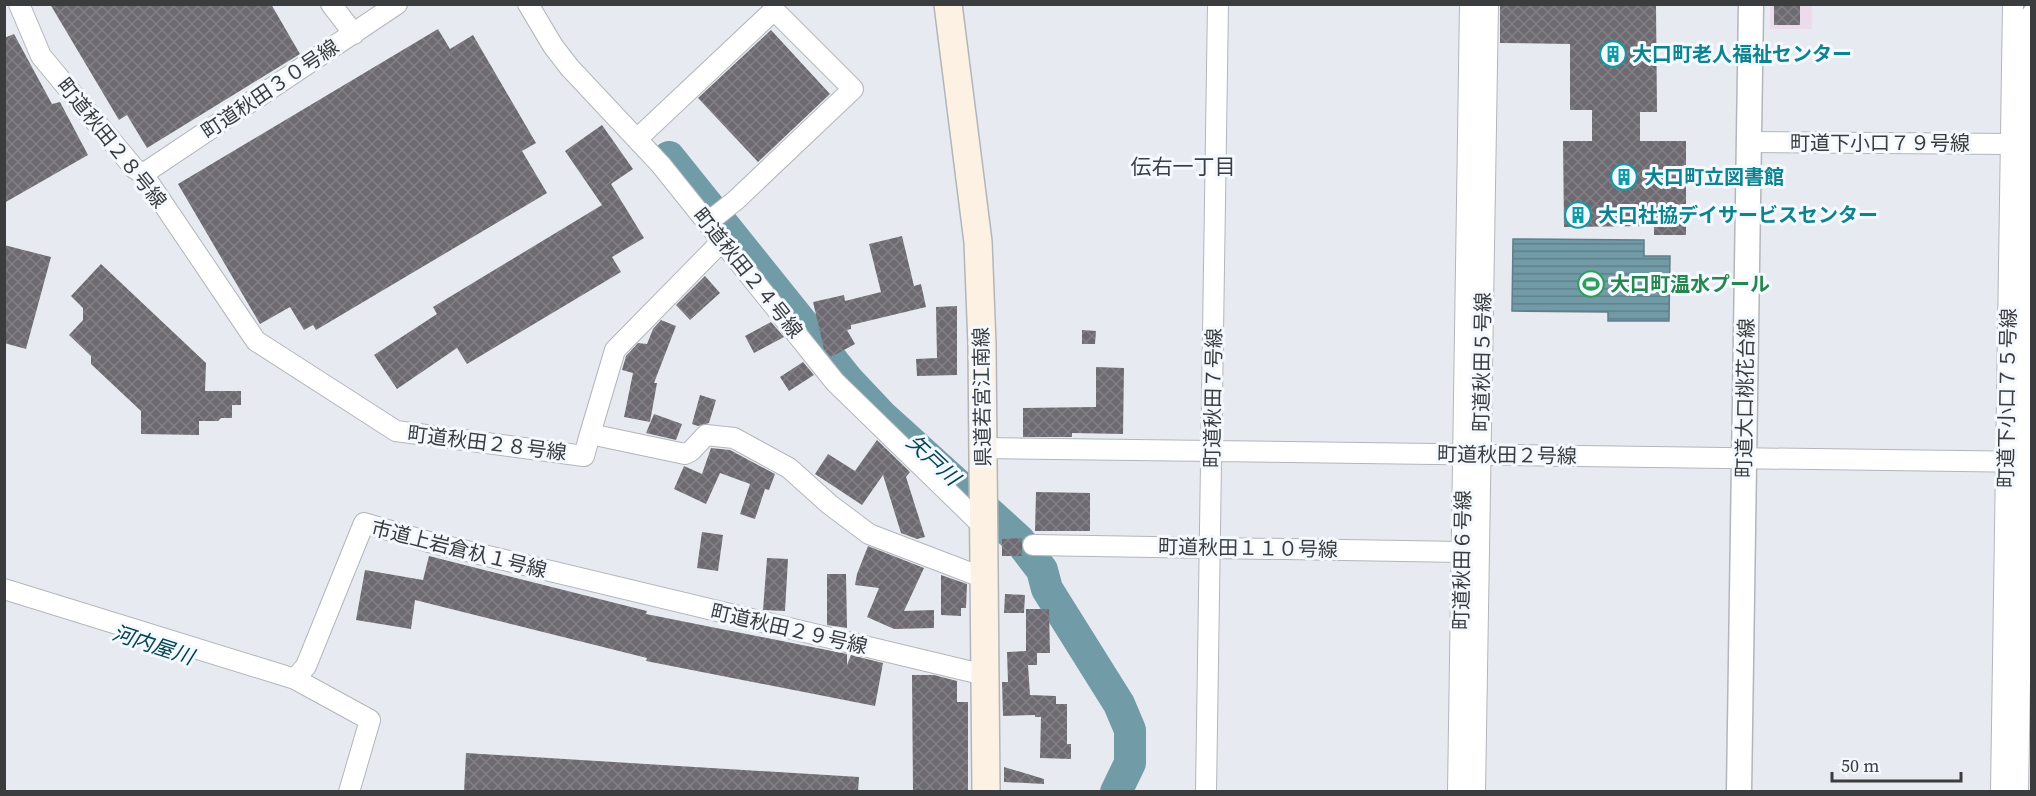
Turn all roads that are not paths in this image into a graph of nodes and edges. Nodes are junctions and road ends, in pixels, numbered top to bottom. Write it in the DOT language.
graph roads {
  1 [pos="19,4"];
  2 [pos="331,4"];
  3 [pos="398,4"];
  4 [pos="528,4"];
  5 [pos="948,4"];
  6 [pos="1218,4"];
  7 [pos="1470,4"];
  8 [pos="1488,4"];
  9 [pos="1751,4"];
  10 [pos="2013,4"];
  11 [pos="774,6"];
  12 [pos="2031,14"];
  13 [pos="354,34"];
  14 [pos="637,139"];
  15 [pos="1749,142"];
  16 [pos="2011,144"];
  17 [pos="142,174"];
  18 [pos="707,223"];
  19 [pos="722,241"];
  20 [pos="590,434"];
  21 [pos="983,448"];
  22 [pos="1212,451"];
  23 [pos="1472,454"];
  24 [pos="1744,458"];
  25 [pos="2021,462"];
  26 [pos="984,526"];
  27 [pos="1033,545"];
  28 [pos="1210,548"];
  29 [pos="1462,552"];
  30 [pos="984,578"];
  31 [pos="593,582"];
  32 [pos="4,589"];
  33 [pos="985,675"];
  34 [pos="303,682"];
  35 [pos="349,792"];
  36 [pos="986,792"];
  37 [pos="1206,792"];
  38 [pos="1458,792"];
  39 [pos="1475,792"];
  40 [pos="1739,792"];
  41 [pos="2001,792"];
  42 [pos="2018,792"];
  1 -- 17 [label="street, 町道秋田２８号線"];
  2 -- 13 [label="street"];
  3 -- 13 [label="street, 町道秋田３０号線"];
  4 -- 14 [label="street, 町道秋田２４号線"];
  5 -- 21 [label="main road, 県道若宮江南線"];
  6 -- 22 [label="street, 町道秋田７号線"];
  7 -- 23 [label="street, 町道秋田６号線"];
  8 -- 23 [label="street, 町道秋田５号線"];
  9 -- 15 [label="street, 町道大口桃花台線"];
  10 -- 16 [label="street, 町道下小口７５号線"];
  11 -- 14 [label="street"];
  11 -- 18 [label="street"];
  12 -- 25 [label="street"];
  13 -- 17 [label="street, 町道秋田３０号線"];
  14 -- 18 [label="street, 町道秋田２４号線"];
  15 -- 16 [label="street, 町道下小口７９号線"];
  15 -- 24 [label="street, 町道大口桃花台線"];
  16 -- 25 [label="street, 町道下小口７５号線"];
  17 -- 20 [label="street, 町道秋田２８号線"];
  18 -- 19 [label="street, 町道秋田２４号線"];
  19 -- 20 [label="street"];
  19 -- 26 [label="street, 町道秋田２４号線"];
  20 -- 30 [label="street, 町道秋田２８号線"];
  21 -- 22 [label="street, 町道秋田２号線"];
  21 -- 26 [label="main road, 県道若宮江南線"];
  22 -- 23 [label="street, 町道秋田２号線"];
  22 -- 28 [label="street, 町道秋田７号線"];
  23 -- 24 [label="street, 町道秋田２号線"];
  23 -- 29 [label="street, 町道秋田６号線"];
  23 -- 39 [label="street, 町道秋田５号線"];
  24 -- 25 [label="street, 町道秋田２号線"];
  24 -- 40 [label="street, 町道大口桃花台線"];
  25 -- 41 [label="street, 町道下小口７５号線"];
  25 -- 42 [label="street"];
  26 -- 30 [label="main road, 県道若宮江南線"];
  27 -- 28 [label="street, 町道秋田１１０号線"];
  28 -- 29 [label="street, 町道秋田１１０号線"];
  28 -- 37 [label="street, 町道秋田７号線"];
  29 -- 38 [label="street, 町道秋田６号線"];
  30 -- 33 [label="main road, 県道若宮江南線"];
  31 -- 33 [label="street, 町道秋田２９号線"];
  31 -- 34 [label="street, 市道上岩倉杁１号線"];
  32 -- 34 [label="street"];
  33 -- 36 [label="main road, 県道若宮江南線"];
  34 -- 35 [label="street"];
}
